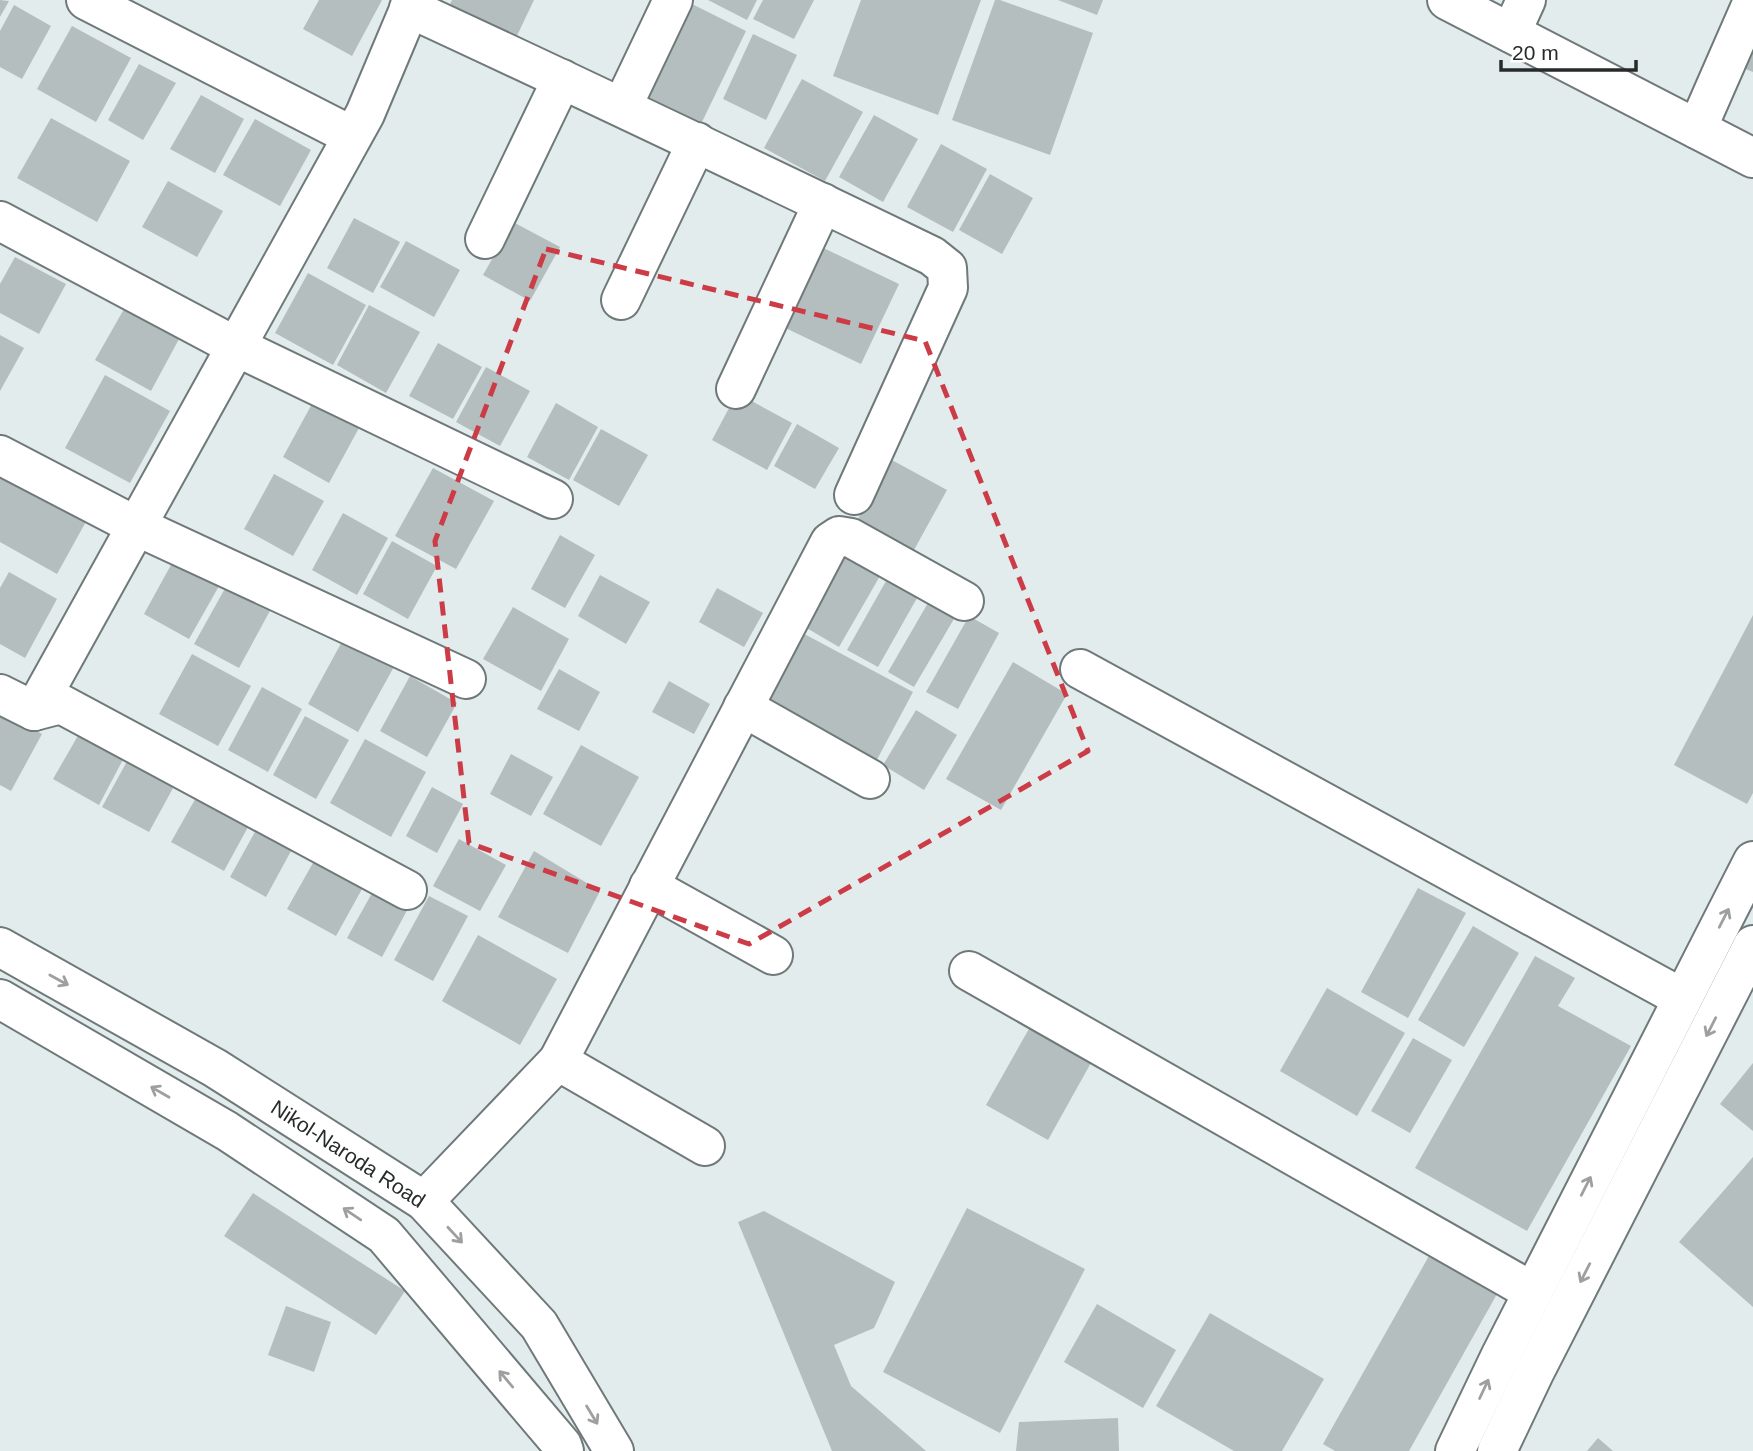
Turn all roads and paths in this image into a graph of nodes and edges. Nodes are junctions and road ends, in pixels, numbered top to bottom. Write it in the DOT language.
graph roads {
  1 [pos="86,0"];
  2 [pos="673,0"];
  3 [pos="1447,0"];
  4 [pos="1753,1"];
  5 [pos="411,4"];
  6 [pos="1518,17"];
  7 [pos="562,79"];
  8 [pos="622,107"];
  9 [pos="1697,129"];
  10 [pos="352,136"];
  11 [pos="697,142"];
  12 [pos="1753,158"];
  13 [pos="822,203"];
  14 [pos="0,221"];
  15 [pos="485,239"];
  16 [pos="621,300"];
  17 [pos="235,346"];
  18 [pos="736,389"];
  19 [pos="0,455"];
  20 [pos="854,495"];
  21 [pos="554,499"];
  22 [pos="136,526"];
  23 [pos="964,601"];
  24 [pos="1080,669"];
  25 [pos="466,679"];
  26 [pos="0,694"];
  27 [pos="743,707"];
  28 [pos="34,711"];
  29 [pos="870,779"];
  30 [pos="1753,860"];
  31 [pos="649,886"];
  32 [pos="407,890"];
  33 [pos="0,947"];
  34 [pos="1705,954"];
  35 [pos="773,955"];
  36 [pos="1746,959"];
  37 [pos="969,971"];
  38 [pos="0,999"];
  39 [pos="1682,999"];
  40 [pos="558,1061"];
  41 [pos="705,1146"];
  42 [pos="424,1201"];
  43 [pos="1533,1292"];
  44 [pos="564,1451"];
  45 [pos="614,1451"];
  46 [pos="1455,1451"];
  47 [pos="1497,1451"];
  1 -- 10 [label="street"];
  2 -- 8 [label="street"];
  3 -- 6 [label="street"];
  4 -- 9 [label="street"];
  5 -- 7 [label="street"];
  5 -- 10 [label="street"];
  6 -- 9 [label="street"];
  7 -- 8 [label="street"];
  7 -- 15 [label="street"];
  8 -- 11 [label="street"];
  9 -- 12 [label="street"];
  10 -- 17 [label="street"];
  11 -- 13 [label="street"];
  11 -- 16 [label="street"];
  13 -- 18 [label="street"];
  13 -- 20 [label="street"];
  14 -- 17 [label="street"];
  17 -- 21 [label="street"];
  17 -- 22 [label="street"];
  19 -- 22 [label="street"];
  22 -- 25 [label="street"];
  22 -- 28 [label="street"];
  23 -- 27 [label="street"];
  24 -- 39 [label="street"];
  26 -- 28 [label="street"];
  27 -- 29 [label="street"];
  27 -- 31 [label="street"];
  28 -- 32 [label="street"];
  34 -- 30 [label="street, one-way"];
  31 -- 35 [label="street"];
  31 -- 40 [label="street"];
  33 -- 42 [label="street, Nikol-Naroda Road, one-way"];
  34 -- 36 [label="street"];
  34 -- 39 [label="street"];
  36 -- 47 [label="street, one-way"];
  37 -- 43 [label="street"];
  44 -- 38 [label="street, one-way"];
  43 -- 39 [label="street, one-way"];
  40 -- 41 [label="street"];
  40 -- 42 [label="street"];
  42 -- 45 [label="street, Nikol-Naroda Road, one-way"];
  46 -- 43 [label="street, one-way"];
}
